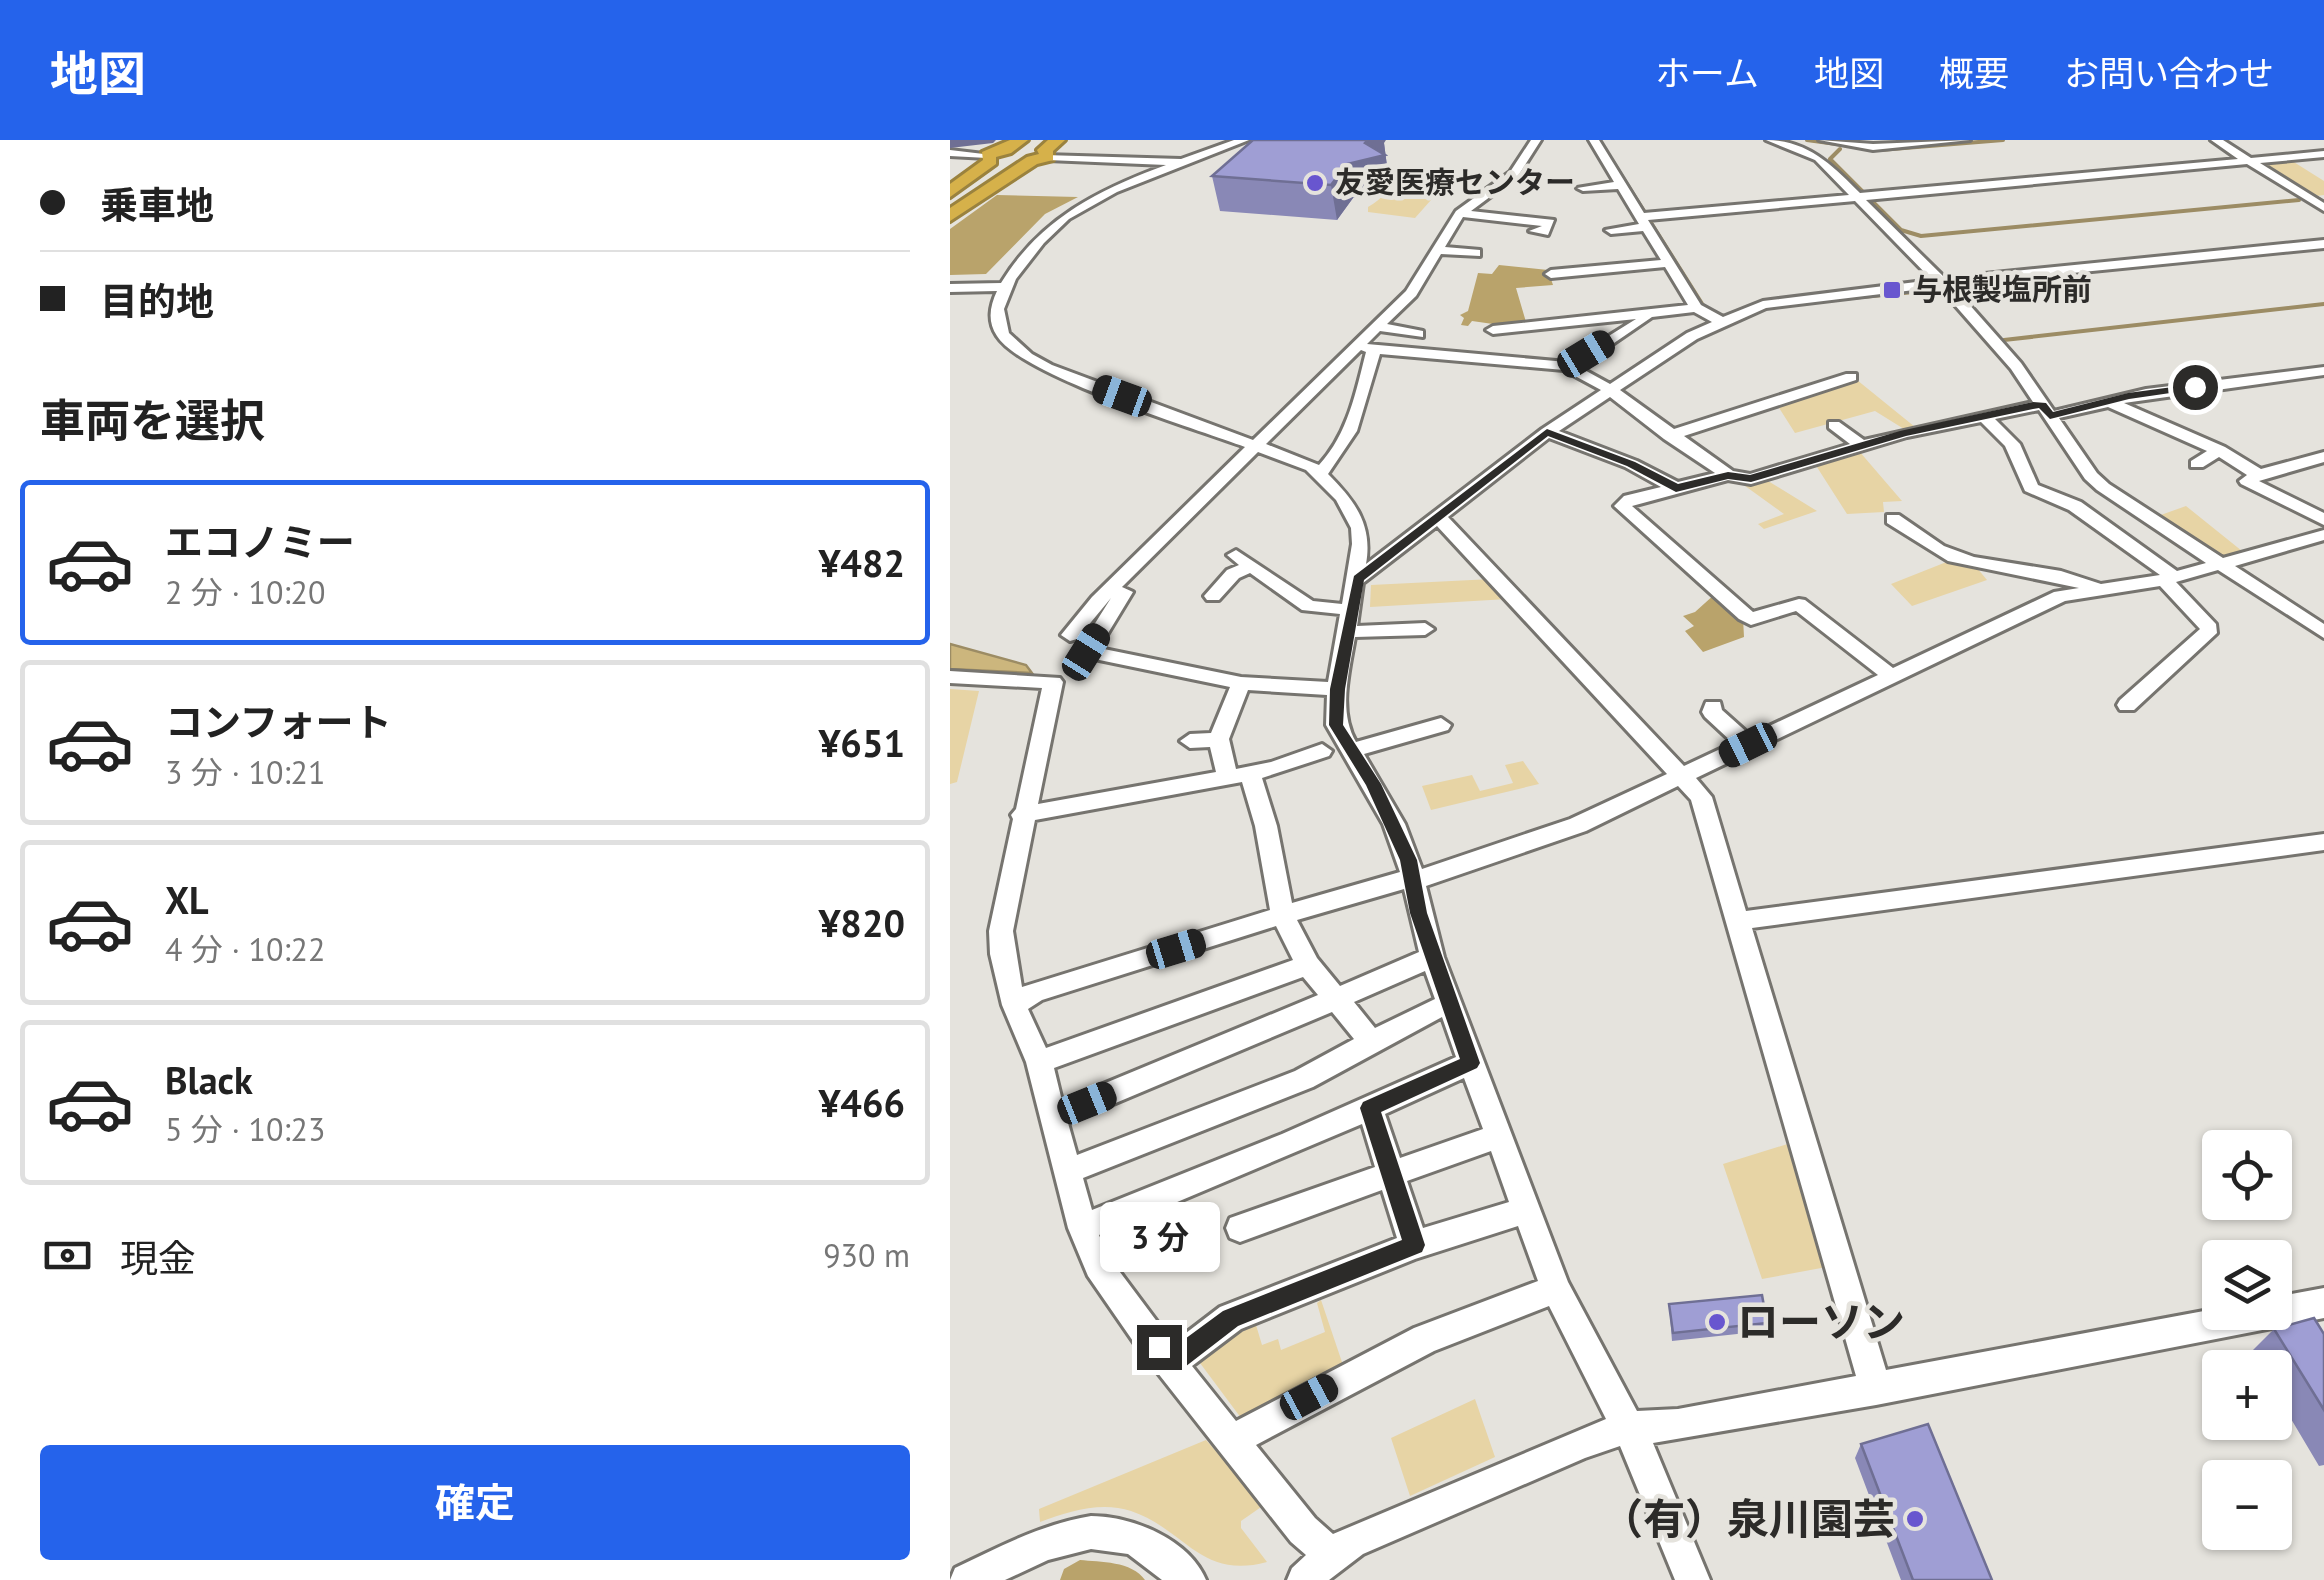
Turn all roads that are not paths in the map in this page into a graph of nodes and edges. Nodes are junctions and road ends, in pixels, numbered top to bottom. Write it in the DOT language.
graph roads {
  1 [pos="1020,140"];
  2 [pos="1032,140"];
  3 [pos="1057,140"];
  4 [pos="1244,140"];
  5 [pos="1536,140"];
  6 [pos="1594,140"];
  7 [pos="1772,140"];
  8 [pos="1965,140"];
  9 [pos="2216,140"];
  10 [pos="1828,148"];
  11 [pos="1047,149"];
  12 [pos="950,153"];
  13 [pos="2324,154"];
  14 [pos="987,155"];
  15 [pos="2248,160"];
  16 [pos="1186,162"];
  17 [pos="1622,185"];
  18 [pos="1583,188"];
  19 [pos="950,192"];
  20 [pos="1859,197"];
  21 [pos="1630,198"];
  22 [pos="950,200"];
  23 [pos="1603,201"];
  24 [pos="2324,208"];
  25 [pos="1460,213"];
  26 [pos="950,214"];
  27 [pos="1639,217"];
  28 [pos="1611,230"];
  29 [pos="1535,231"];
  30 [pos="2324,244"];
  31 [pos="1439,250"];
  32 [pos="1476,252"];
  33 [pos="1669,263"];
  34 [pos="1551,274"];
  35 [pos="1942,283"];
  36 [pos="1002,287"];
  37 [pos="950,288"];
  38 [pos="1696,308"];
  39 [pos="1655,313"];
  40 [pos="1720,322"];
  41 [pos="1376,326"];
  42 [pos="1494,330"];
  43 [pos="1418,334"];
  44 [pos="1356,346"];
  45 [pos="1374,349"];
  46 [pos="1519,360"];
  47 [pos="1569,367"];
  48 [pos="2324,371"];
  49 [pos="1496,375"];
  50 [pos="1851,377"];
  51 [pos="1606,391"];
  52 [pos="2108,401"];
  53 [pos="2046,410"];
  54 [pos="1983,416"];
  55 [pos="1834,425"];
  56 [pos="1547,432"];
  57 [pos="1670,436"];
  58 [pos="1256,446"];
  59 [pos="1862,446"];
  60 [pos="2219,450"];
  61 [pos="2324,457"];
  62 [pos="2197,464"];
  63 [pos="1321,473"];
  64 [pos="1728,475"];
  65 [pos="2258,475"];
  66 [pos="1676,488"];
  67 [pos="1437,516"];
  68 [pos="1894,519"];
  69 [pos="2324,520"];
  70 [pos="2324,535"];
  71 [pos="1412,536"];
  72 [pos="1361,544"];
  73 [pos="2217,565"];
  74 [pos="2130,567"];
  75 [pos="1358,579"];
  76 [pos="2162,580"];
  77 [pos="2097,589"];
  78 [pos="1124,592"];
  79 [pos="1213,596"];
  80 [pos="1352,610"];
  81 [pos="1425,628"];
  82 [pos="1346,632"];
  83 [pos="2324,632"];
  84 [pos="1070,635"];
  85 [pos="1890,675"];
  86 [pos="950,677"];
  87 [pos="1241,683"];
  88 [pos="1338,689"];
  89 [pos="2127,705"];
  90 [pos="1713,706"];
  91 [pos="1441,725"];
  92 [pos="1219,739"];
  93 [pos="1190,742"];
  94 [pos="1748,745"];
  95 [pos="1322,751"];
  96 [pos="1351,751"];
  97 [pos="1239,775"];
  98 [pos="1683,776"];
  99 [pos="1022,815"];
  100 [pos="2324,842"];
  101 [pos="1412,880"];
  102 [pos="1283,916"];
  103 [pos="1738,920"];
  104 [pos="1432,957"];
  105 [pos="1308,965"];
  106 [pos="1336,1000"];
  107 [pos="1014,1004"];
  108 [pos="1450,1004"];
  109 [pos="1372,1042"];
  110 [pos="1038,1062"];
  111 [pos="1470,1063"];
  112 [pos="1370,1108"];
  113 [pos="1052,1116"];
  114 [pos="1500,1135"];
  115 [pos="1068,1172"];
  116 [pos="1392,1172"];
  117 [pos="1526,1210"];
  118 [pos="1082,1228"];
  119 [pos="1240,1228"];
  120 [pos="1414,1245"];
  121 [pos="1556,1289"];
  122 [pos="2314,1306"];
  123 [pos="2324,1340"];
  124 [pos="1173,1362"];
  125 [pos="1876,1389"];
  126 [pos="1628,1428"];
  127 [pos="1234,1440"];
  128 [pos="1331,1555"];
  129 [pos="967,1580"];
  130 [pos="1190,1580"];
  131 [pos="1304,1580"];
  132 [pos="1693,1580"];
  1 -- 14 [label="highway"];
  2 -- 22 [label="highway"];
  3 -- 11 [label="highway"];
  4 -- 16 [label="street"];
  5 -- 25 [label="street"];
  6 -- 17 [label="street"];
  7 -- 10 [label="street"];
  8 -- 10 [label="street"];
  9 -- 15 [label="street"];
  10 -- 20 [label="street"];
  11 -- 16 [label="street"];
  11 -- 26 [label="highway"];
  12 -- 14 [label="street"];
  13 -- 15 [label="street"];
  14 -- 19 [label="highway"];
  15 -- 20 [label="street"];
  15 -- 24 [label="street"];
  16 -- 36 [label="street"];
  17 -- 18 [label="street"];
  17 -- 21 [label="street"];
  20 -- 27 [label="street"];
  20 -- 35 [label="street"];
  21 -- 23 [label="street"];
  21 -- 27 [label="street"];
  25 -- 29 [label="street"];
  25 -- 31 [label="street"];
  27 -- 28 [label="street"];
  27 -- 33 [label="street"];
  30 -- 35 [label="street"];
  31 -- 32 [label="street"];
  31 -- 41 [label="street"];
  33 -- 34 [label="street"];
  33 -- 38 [label="street"];
  35 -- 40 [label="street"];
  35 -- 53 [label="street"];
  36 -- 37 [label="street"];
  36 -- 58 [label="street"];
  38 -- 39 [label="street"];
  38 -- 40 [label="street"];
  39 -- 42 [label="street"];
  39 -- 47 [label="street"];
  40 -- 51 [label="street"];
  41 -- 43 [label="street"];
  41 -- 44 [label="street"];
  44 -- 45 [label="street"];
  44 -- 58 [label="street"];
  45 -- 46 [label="street"];
  45 -- 63 [label="street"];
  46 -- 47 [label="street"];
  46 -- 49 [label="street"];
  47 -- 51 [label="street"];
  48 -- 52 [label="street"];
  50 -- 57 [label="street"];
  51 -- 56 [label="street"];
  51 -- 57 [label="street"];
  52 -- 53 [label="street"];
  52 -- 60 [label="street"];
  53 -- 54 [label="street"];
  53 -- 73 [label="street"];
  54 -- 59 [label="street"];
  54 -- 76 [label="street"];
  55 -- 59 [label="street"];
  56 -- 66 [label="street"];
  56 -- 67 [label="street"];
  57 -- 64 [label="street"];
  58 -- 63 [label="street"];
  58 -- 84 [label="street"];
  59 -- 64 [label="street"];
  60 -- 62 [label="street"];
  60 -- 65 [label="street"];
  61 -- 65 [label="street"];
  63 -- 72 [label="street"];
  64 -- 66 [label="street"];
  65 -- 69 [label="street"];
  66 -- 85 [label="street"];
  67 -- 71 [label="street"];
  67 -- 98 [label="street"];
  68 -- 77 [label="street"];
  70 -- 73 [label="street"];
  71 -- 72 [label="street"];
  71 -- 75 [label="street"];
  72 -- 75 [label="street"];
  73 -- 76 [label="street"];
  73 -- 83 [label="street"];
  74 -- 76 [label="street"];
  75 -- 80 [label="street"];
  76 -- 77 [label="street"];
  76 -- 89 [label="street"];
  77 -- 85 [label="street"];
  78 -- 87 [label="street"];
  79 -- 80 [label="street"];
  80 -- 82 [label="street"];
  81 -- 82 [label="street"];
  82 -- 88 [label="street"];
  85 -- 94 [label="street"];
  86 -- 99 [label="street"];
  87 -- 88 [label="street"];
  87 -- 92 [label="street"];
  88 -- 96 [label="street"];
  90 -- 94 [label="street"];
  91 -- 96 [label="street"];
  92 -- 93 [label="street"];
  92 -- 97 [label="street"];
  94 -- 98 [label="street"];
  95 -- 97 [label="street"];
  96 -- 101 [label="street"];
  97 -- 99 [label="street"];
  97 -- 102 [label="street"];
  98 -- 101 [label="street"];
  98 -- 103 [label="street"];
  99 -- 107 [label="street"];
  100 -- 103 [label="street"];
  101 -- 102 [label="street"];
  101 -- 104 [label="street"];
  102 -- 105 [label="street"];
  102 -- 107 [label="street"];
  103 -- 125 [label="street"];
  104 -- 106 [label="street"];
  104 -- 108 [label="street"];
  105 -- 106 [label="street"];
  105 -- 110 [label="street"];
  106 -- 109 [label="street"];
  106 -- 113 [label="street"];
  107 -- 110 [label="street"];
  108 -- 109 [label="street"];
  108 -- 111 [label="street"];
  109 -- 115 [label="street"];
  110 -- 113 [label="street"];
  111 -- 112 [label="street"];
  111 -- 114 [label="street"];
  112 -- 116 [label="street"];
  112 -- 118 [label="street"];
  113 -- 115 [label="street"];
  114 -- 116 [label="street"];
  114 -- 117 [label="street"];
  115 -- 118 [label="street"];
  116 -- 119 [label="street"];
  116 -- 120 [label="street"];
  117 -- 120 [label="street"];
  117 -- 121 [label="street"];
  118 -- 124 [label="street"];
  120 -- 124 [label="street"];
  121 -- 126 [label="street"];
  121 -- 127 [label="street"];
  122 -- 123 [label="street"];
  122 -- 125 [label="street"];
  124 -- 127 [label="street"];
  125 -- 126 [label="street"];
  126 -- 128 [label="street"];
  126 -- 132 [label="street"];
  127 -- 128 [label="street"];
  128 -- 131 [label="street"];
  129 -- 130 [label="street"];
}
